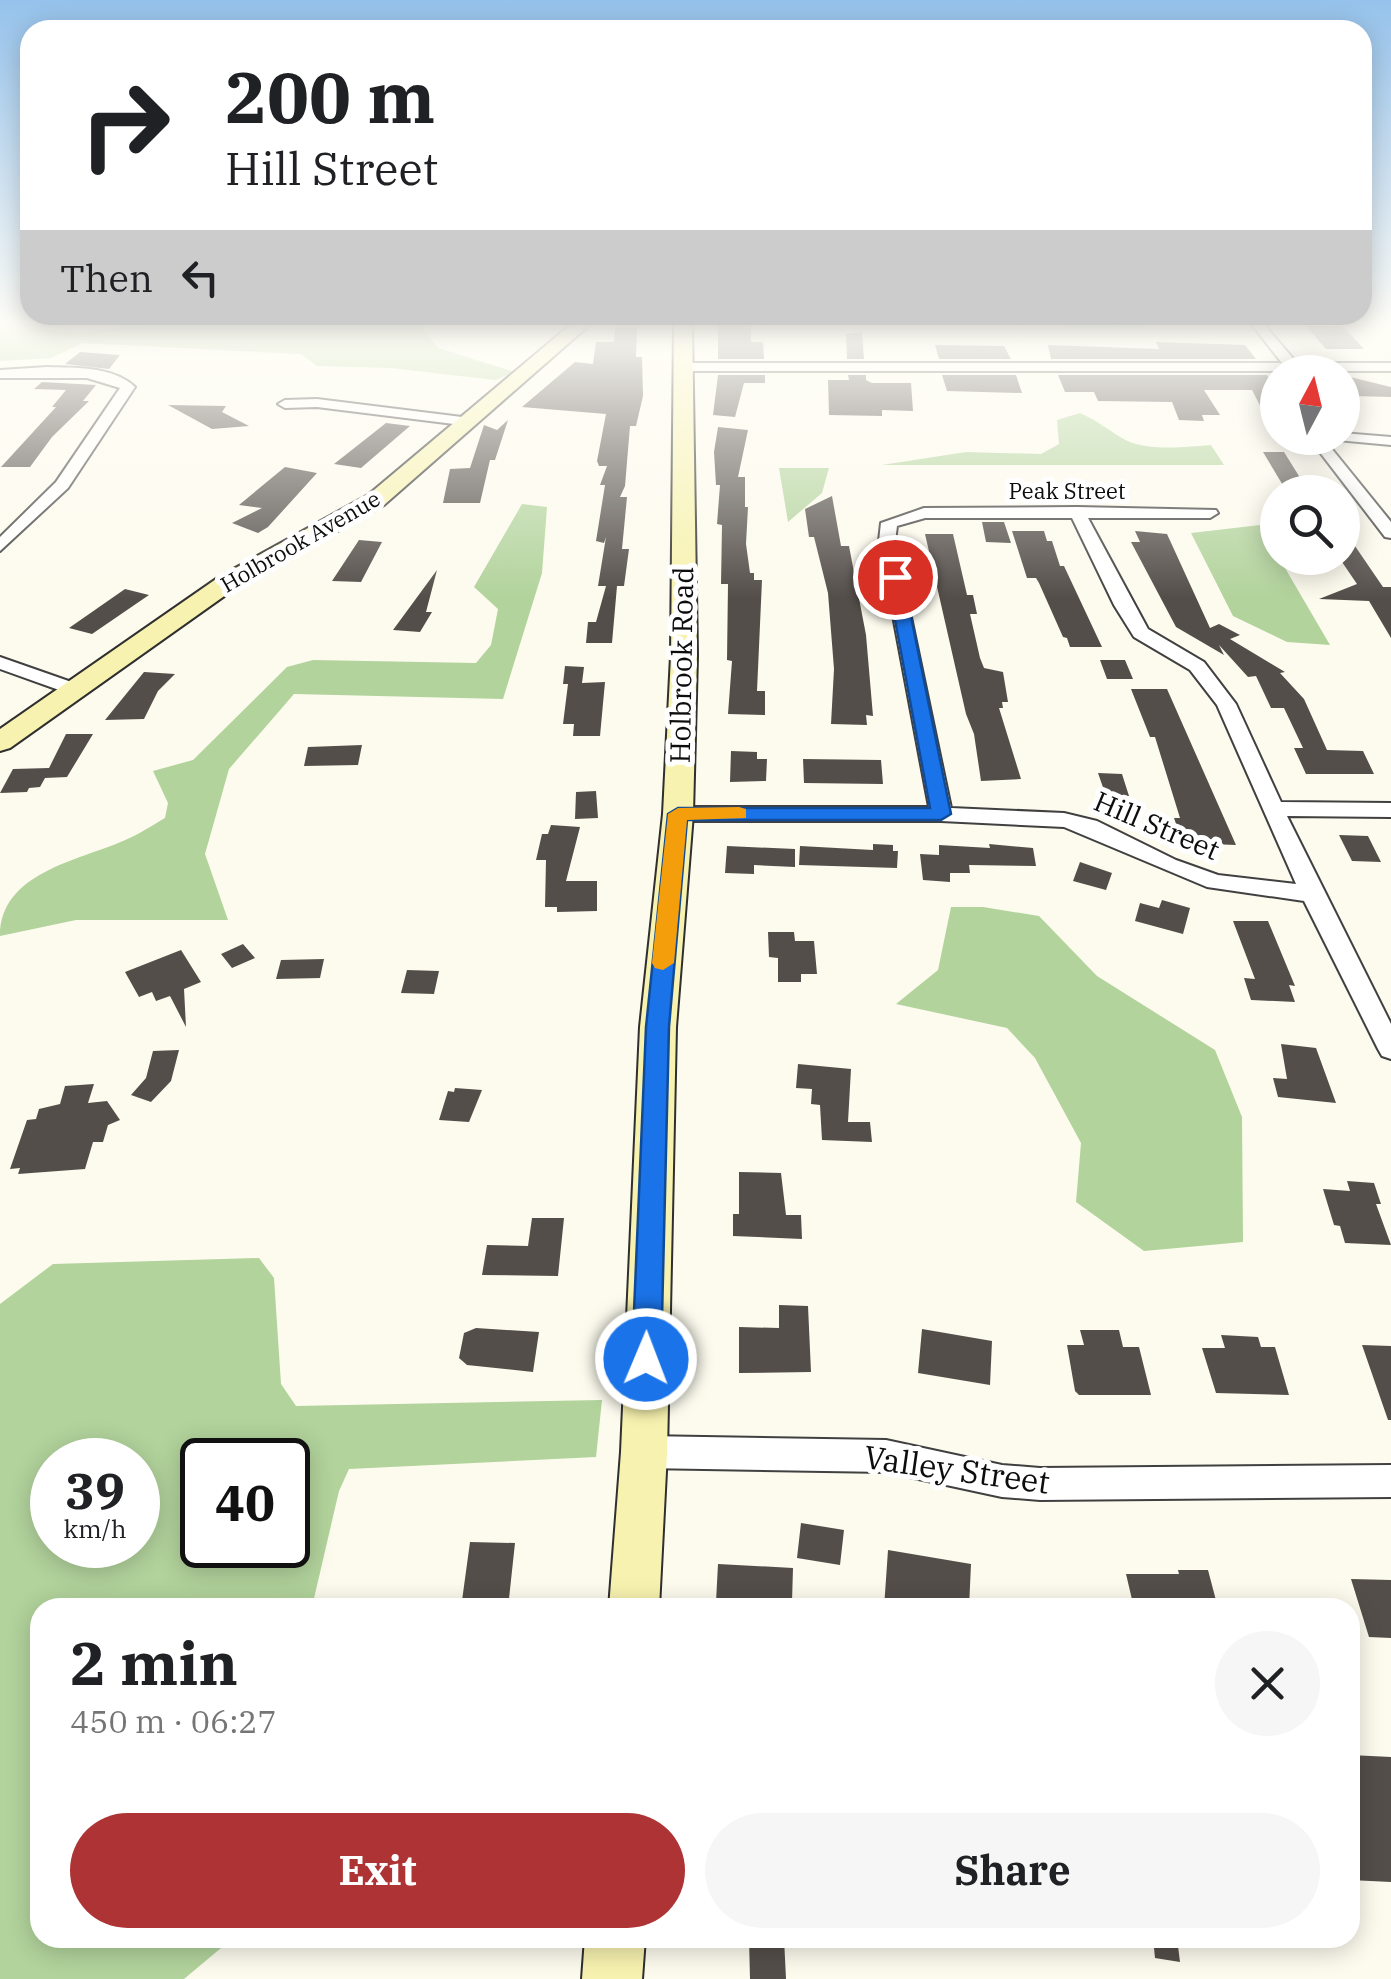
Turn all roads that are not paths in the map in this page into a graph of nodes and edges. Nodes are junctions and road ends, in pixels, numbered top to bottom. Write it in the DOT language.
graph roads {
  1 [pos="110,413"];
  2 [pos="400,413"];
  3 [pos="480,413"];
  4 [pos="683,413"];
  5 [pos="470,422"];
  6 [pos="1360,436"];
  7 [pos="1391,442"];
  8 [pos="1329,455"];
  9 [pos="1077,512"];
  10 [pos="1210,512"];
  11 [pos="1391,533"];
  12 [pos="0,546"];
  13 [pos="0,662"];
  14 [pos="73,689"];
  15 [pos="0,742"];
  16 [pos="1274,809"];
  17 [pos="1391,810"];
  18 [pos="678,814"];
  19 [pos="941,814"];
  20 [pos="1312,894"];
  21 [pos="1391,1049"];
  22 [pos="644,1452"];
  23 [pos="1391,1481"];
  24 [pos="635,1598"];
  25 [pos="614,1948"];
  26 [pos="612,1979"];
  1 -- 12 [label="street"];
  2 -- 5 [label="street"];
  3 -- 5 [label="street, Holbrook Avenue"];
  4 -- 18 [label="street, Holbrook Road"];
  5 -- 14 [label="street, Holbrook Avenue"];
  6 -- 7 [label="street"];
  8 -- 11 [label="street"];
  9 -- 10 [label="street, Peak Street"];
  9 -- 16 [label="street"];
  9 -- 19 [label="street, Peak Street"];
  13 -- 14 [label="street"];
  14 -- 15 [label="street, Holbrook Avenue"];
  16 -- 17 [label="street"];
  16 -- 20 [label="street"];
  18 -- 19 [label="street, Hill Street"];
  18 -- 22 [label="street, Holbrook Road"];
  19 -- 20 [label="street, Hill Street"];
  20 -- 21 [label="street"];
  22 -- 23 [label="street, Valley Street"];
  22 -- 24 [label="street, Holbrook Road"];
  25 -- 26 [label="street"];
}
